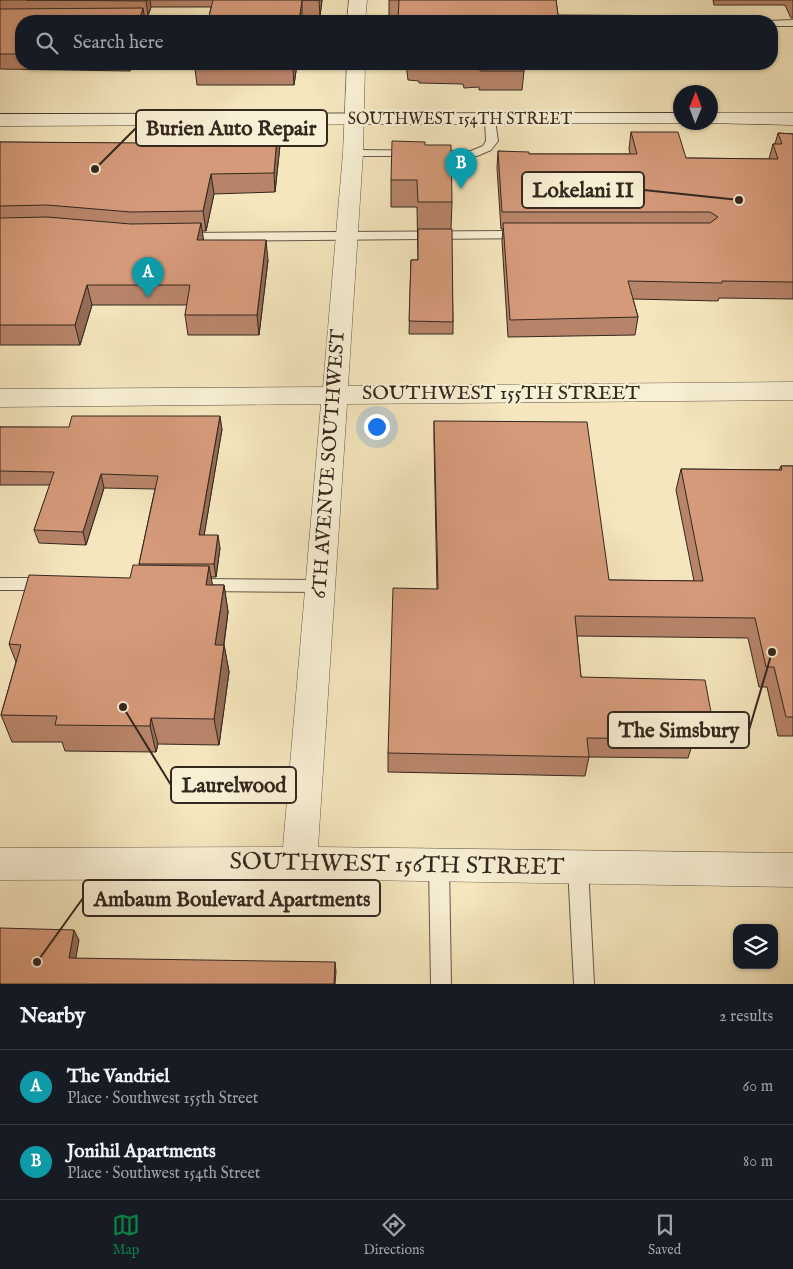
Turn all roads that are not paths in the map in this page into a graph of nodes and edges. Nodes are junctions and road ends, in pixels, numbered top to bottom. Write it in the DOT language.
graph roads {
  1 [pos="358,0"];
  2 [pos="357,15"];
  3 [pos="778,23"];
  4 [pos="793,23"];
  5 [pos="356,70"];
  6 [pos="718,119"];
  7 [pos="793,119"];
  8 [pos="0,120"];
  9 [pos="355,120"];
  10 [pos="490,120"];
  11 [pos="673,120"];
  12 [pos="353,153"];
  13 [pos="347,234"];
  14 [pos="536,235"];
  15 [pos="174,237"];
  16 [pos="793,391"];
  17 [pos="334,394"];
  18 [pos="0,398"];
  19 [pos="0,584"];
  20 [pos="60,584"];
  21 [pos="190,585"];
  22 [pos="320,586"];
  23 [pos="299,863"];
  24 [pos="0,864"];
  25 [pos="439,866"];
  26 [pos="578,867"];
  27 [pos="793,870"];
  28 [pos="440,984"];
  29 [pos="584,984"];
  1 -- 2 [label="street"];
  3 -- 4 [label="lane"];
  5 -- 9 [label="street, 6TH AVENUE SOUTHWEST"];
  6 -- 7 [label="street"];
  8 -- 9 [label="street, SOUTHWEST 154TH STREET"];
  9 -- 10 [label="street, SOUTHWEST 154TH STREET"];
  9 -- 12 [label="street, 6TH AVENUE SOUTHWEST"];
  10 -- 11 [label="street, SOUTHWEST 154TH STREET"];
  10 -- 12 [label="lane"];
  12 -- 13 [label="street, 6TH AVENUE SOUTHWEST"];
  13 -- 14 [label="lane"];
  13 -- 15 [label="lane"];
  13 -- 17 [label="street, 6TH AVENUE SOUTHWEST"];
  16 -- 17 [label="street, SOUTHWEST 155TH STREET"];
  17 -- 18 [label="street, SOUTHWEST 155TH STREET"];
  17 -- 22 [label="street, 6TH AVENUE SOUTHWEST"];
  19 -- 20 [label="lane"];
  21 -- 22 [label="lane"];
  22 -- 23 [label="street, 6TH AVENUE SOUTHWEST"];
  23 -- 24 [label="street, SOUTHWEST 156TH STREET"];
  23 -- 25 [label="street, SOUTHWEST 156TH STREET"];
  25 -- 26 [label="street, SOUTHWEST 156TH STREET"];
  25 -- 28 [label="lane"];
  26 -- 27 [label="street, SOUTHWEST 156TH STREET"];
  26 -- 29 [label="lane"];
}
